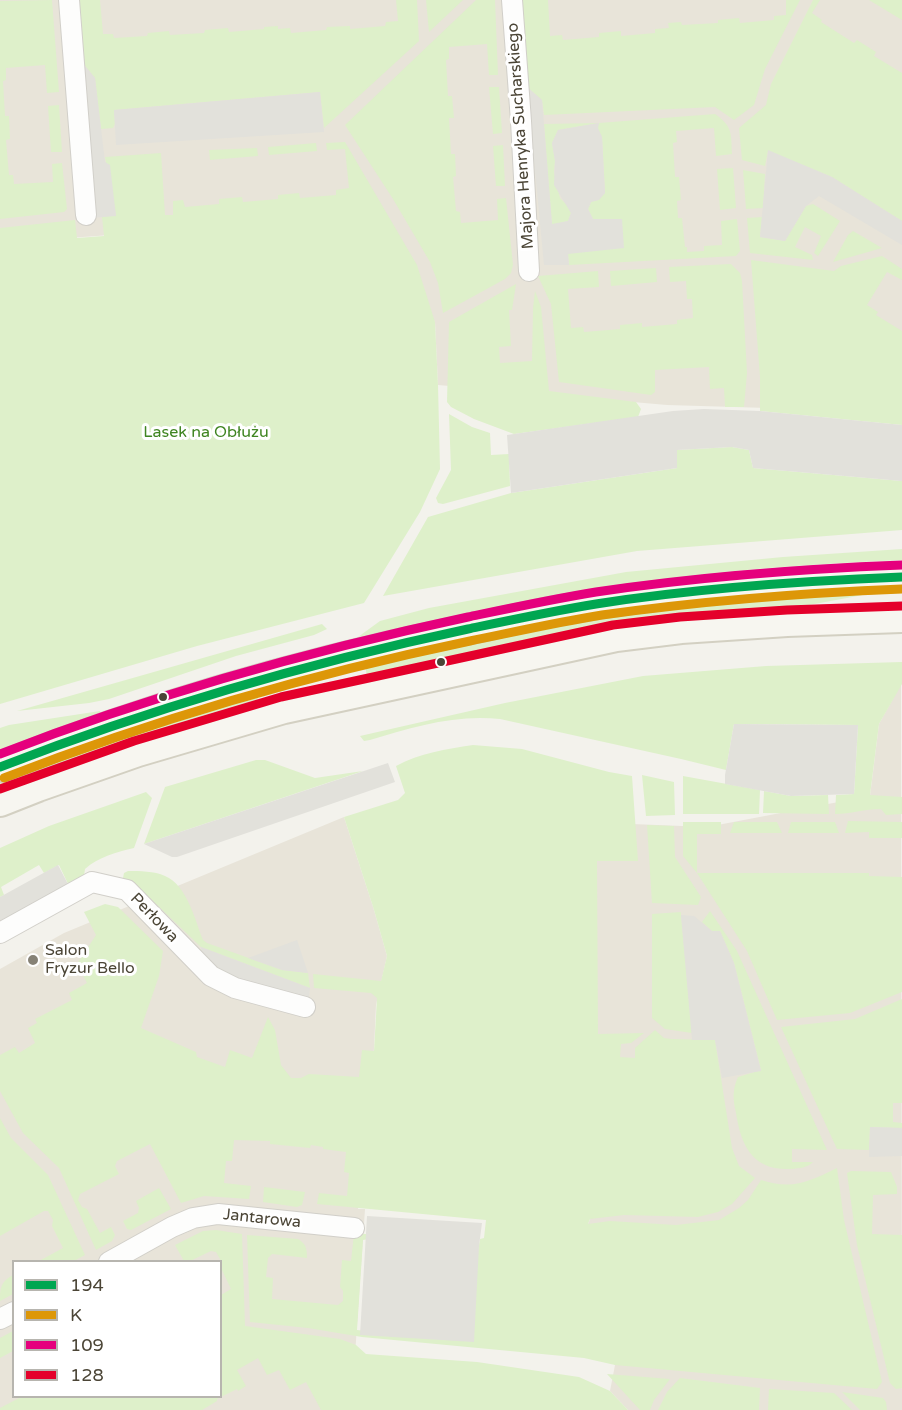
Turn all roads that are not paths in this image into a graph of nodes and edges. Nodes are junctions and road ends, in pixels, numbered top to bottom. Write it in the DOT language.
graph roads {
  1 [pos="69,0"];
  2 [pos="512,0"];
  3 [pos="86,215"];
  4 [pos="529,271"];
  5 [pos="902,577"];
  6 [pos="902,618"];
  7 [pos="0,767"];
  8 [pos="0,802"];
  9 [pos="0,933"];
  10 [pos="304,1006"];
  11 [pos="354,1228"];
  12 [pos="113,1260"];
  1 -- 3 [label="street"];
  2 -- 4 [label="street, Majora Henryka Sucharskiego"];
  5 -- 7 [label="main road"];
  6 -- 8 [label="main road"];
  9 -- 10 [label="street, Perłowa"];
  11 -- 12 [label="street, Jantarowa"];
}
